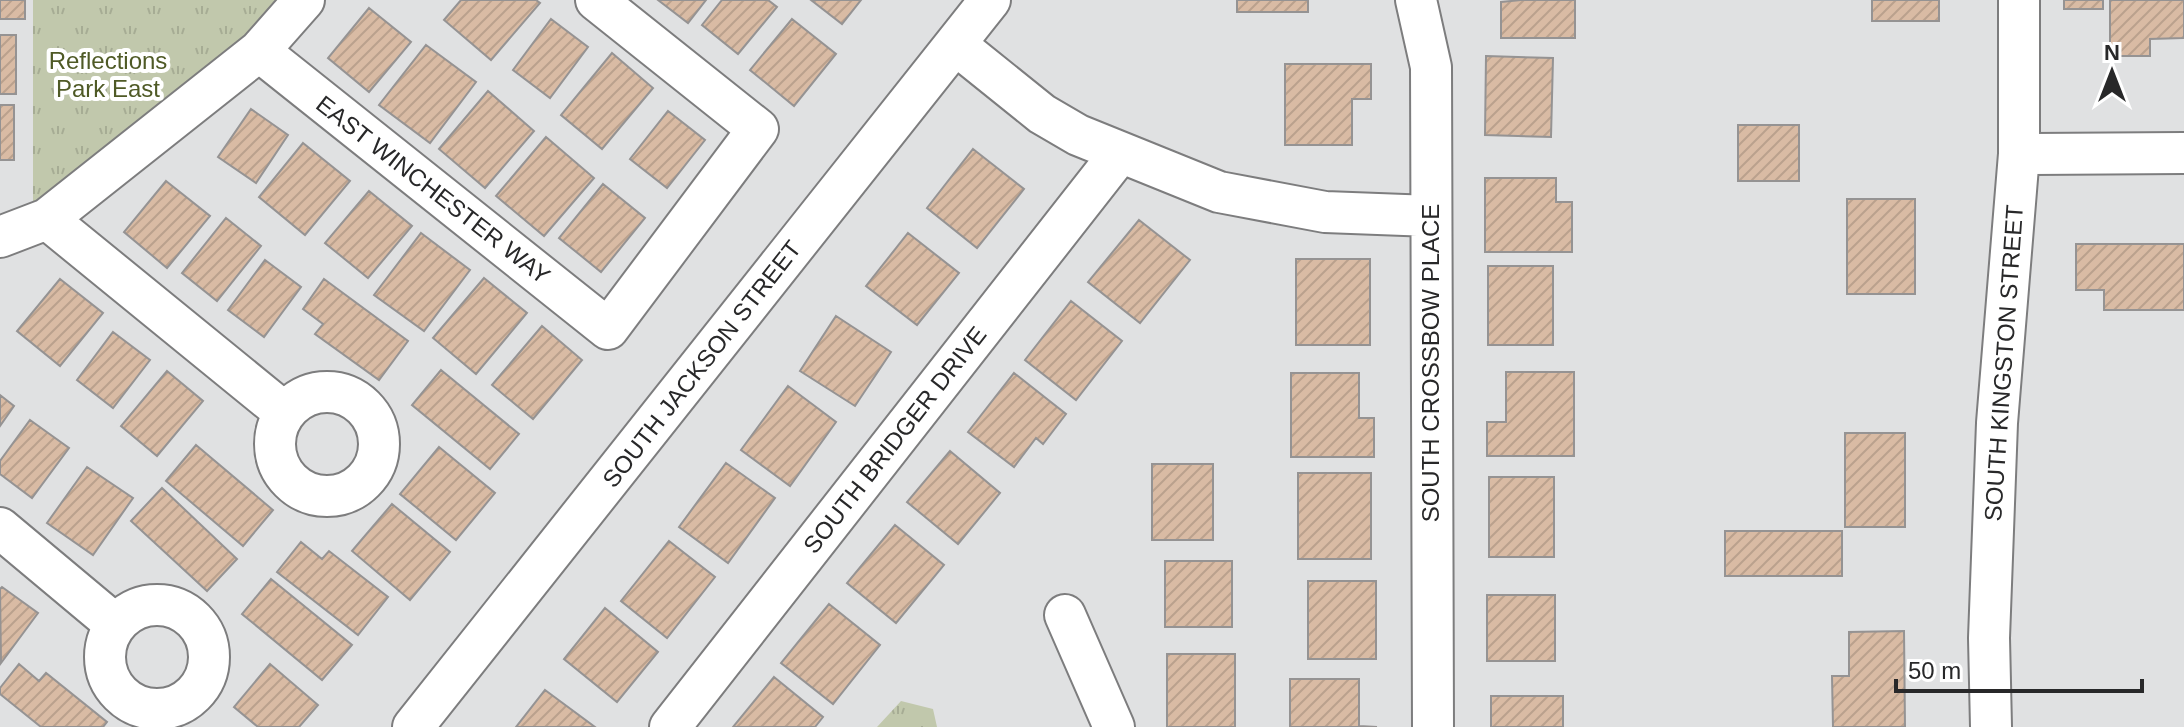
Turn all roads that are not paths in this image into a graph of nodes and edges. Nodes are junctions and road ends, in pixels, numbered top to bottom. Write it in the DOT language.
graph roads {
  1 [pos="304,0"];
  2 [pos="596,0"];
  3 [pos="990,0"];
  4 [pos="1416,0"];
  5 [pos="2019,0"];
  6 [pos="955,44"];
  7 [pos="259,51"];
  8 [pos="1120,153"];
  9 [pos="2184,153"];
  10 [pos="2019,154"];
  11 [pos="1431,216"];
  12 [pos="47,219"];
  13 [pos="0,237"];
  14 [pos="285,413"];
  15 [pos="0,528"];
  16 [pos="1065,615"];
  17 [pos="116,625"];
  18 [pos="413,727"];
  19 [pos="670,727"];
  20 [pos="1114,727"];
  21 [pos="1433,727"];
  22 [pos="1991,727"];
  1 -- 7 [label="street"];
  2 -- 7 [label="street, EAST WINCHESTER WAY"];
  3 -- 6 [label="street, SOUTH JACKSON STREET"];
  4 -- 11 [label="street, SOUTH CROSSBOW PLACE"];
  5 -- 10 [label="street, SOUTH KINGSTON STREET"];
  6 -- 8 [label="street"];
  6 -- 18 [label="street, SOUTH JACKSON STREET"];
  7 -- 12 [label="street"];
  8 -- 11 [label="street"];
  8 -- 19 [label="street, SOUTH BRIDGER DRIVE"];
  9 -- 10 [label="street"];
  10 -- 22 [label="street, SOUTH KINGSTON STREET"];
  11 -- 21 [label="street, SOUTH CROSSBOW PLACE"];
  12 -- 13 [label="street"];
  12 -- 14 [label="street"];
  15 -- 17 [label="street"];
  16 -- 20 [label="street"];
}
